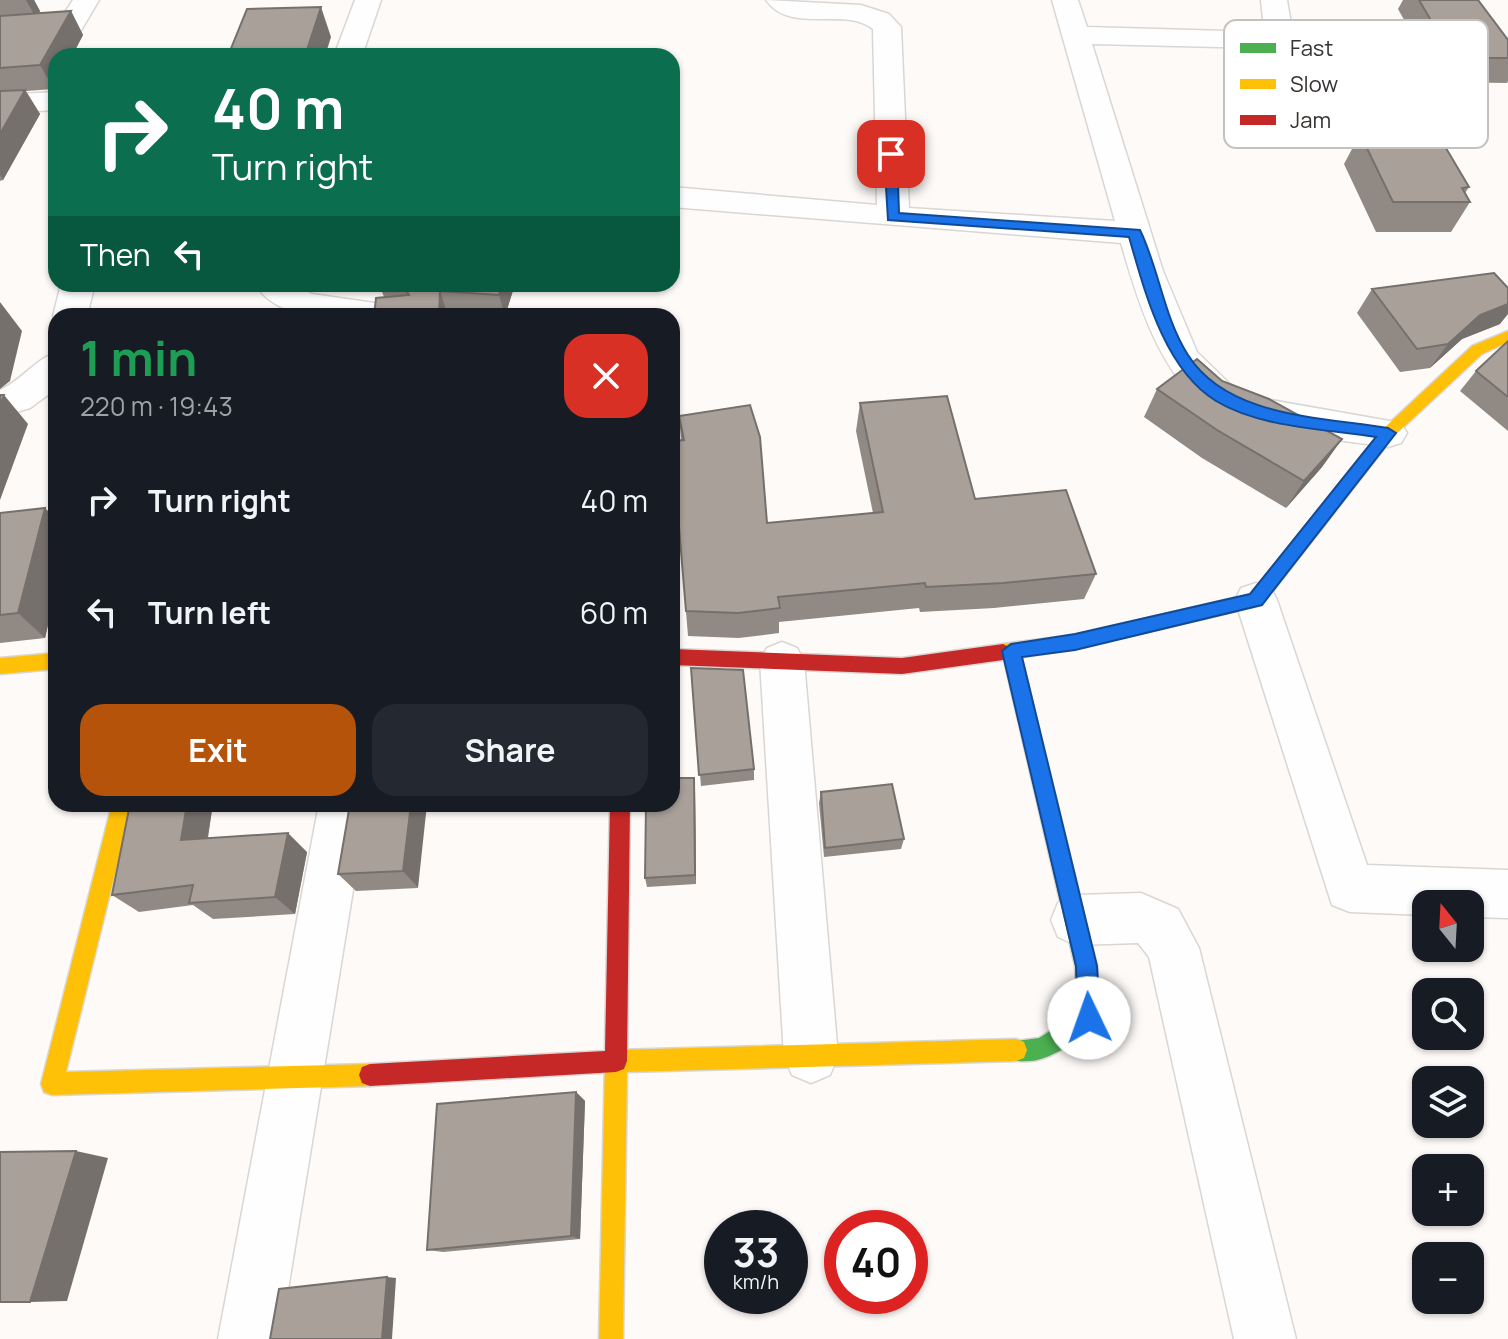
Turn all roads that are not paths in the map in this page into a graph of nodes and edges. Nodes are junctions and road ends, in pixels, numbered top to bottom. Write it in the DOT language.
graph roads {
  1 [pos="86,0"];
  2 [pos="368,0"];
  3 [pos="779,0"];
  4 [pos="1065,0"];
  5 [pos="1274,0"];
  6 [pos="851,6"];
  7 [pos="1277,20"];
  8 [pos="0,30"];
  9 [pos="1075,35"];
  10 [pos="1224,39"];
  11 [pos="351,48"];
  12 [pos="48,101"];
  13 [pos="0,104"];
  14 [pos="680,198"];
  15 [pos="893,217"];
  16 [pos="1135,233"];
  17 [pos="276,292"];
  18 [pos="334,308"];
  19 [pos="1508,336"];
  20 [pos="48,376"];
  21 [pos="0,404"];
  22 [pos="1388,433"];
  23 [pos="1256,600"];
  24 [pos="1011,651"];
  25 [pos="680,657"];
  26 [pos="782,661"];
  27 [pos="48,662"];
  28 [pos="0,666"];
  29 [pos="120,812"];
  30 [pos="342,812"];
  31 [pos="620,812"];
  32 [pos="1508,894"];
  33 [pos="1076,920"];
  34 [pos="811,1056"];
  35 [pos="616,1061"];
  36 [pos="294,1079"];
  37 [pos="249,1339"];
  38 [pos="611,1339"];
  39 [pos="1265,1339"];
  1 -- 8 [label="street"];
  2 -- 11 [label="street"];
  3 -- 6 [label="street"];
  4 -- 9 [label="street"];
  5 -- 7 [label="street"];
  6 -- 15 [label="street"];
  9 -- 10 [label="street"];
  9 -- 16 [label="street"];
  12 -- 13 [label="street"];
  14 -- 15 [label="street"];
  15 -- 16 [label="street"];
  16 -- 22 [label="street"];
  17 -- 18 [label="street"];
  19 -- 22 [label="street"];
  20 -- 21 [label="street"];
  22 -- 23 [label="street"];
  23 -- 24 [label="street"];
  23 -- 32 [label="street"];
  24 -- 26 [label="street"];
  24 -- 33 [label="street"];
  25 -- 26 [label="street"];
  26 -- 34 [label="street"];
  27 -- 28 [label="street"];
  29 -- 36 [label="street"];
  30 -- 36 [label="street"];
  31 -- 35 [label="street"];
  33 -- 34 [label="street"];
  33 -- 39 [label="street"];
  34 -- 35 [label="street"];
  35 -- 36 [label="street"];
  35 -- 38 [label="street"];
  36 -- 37 [label="street"];
}
